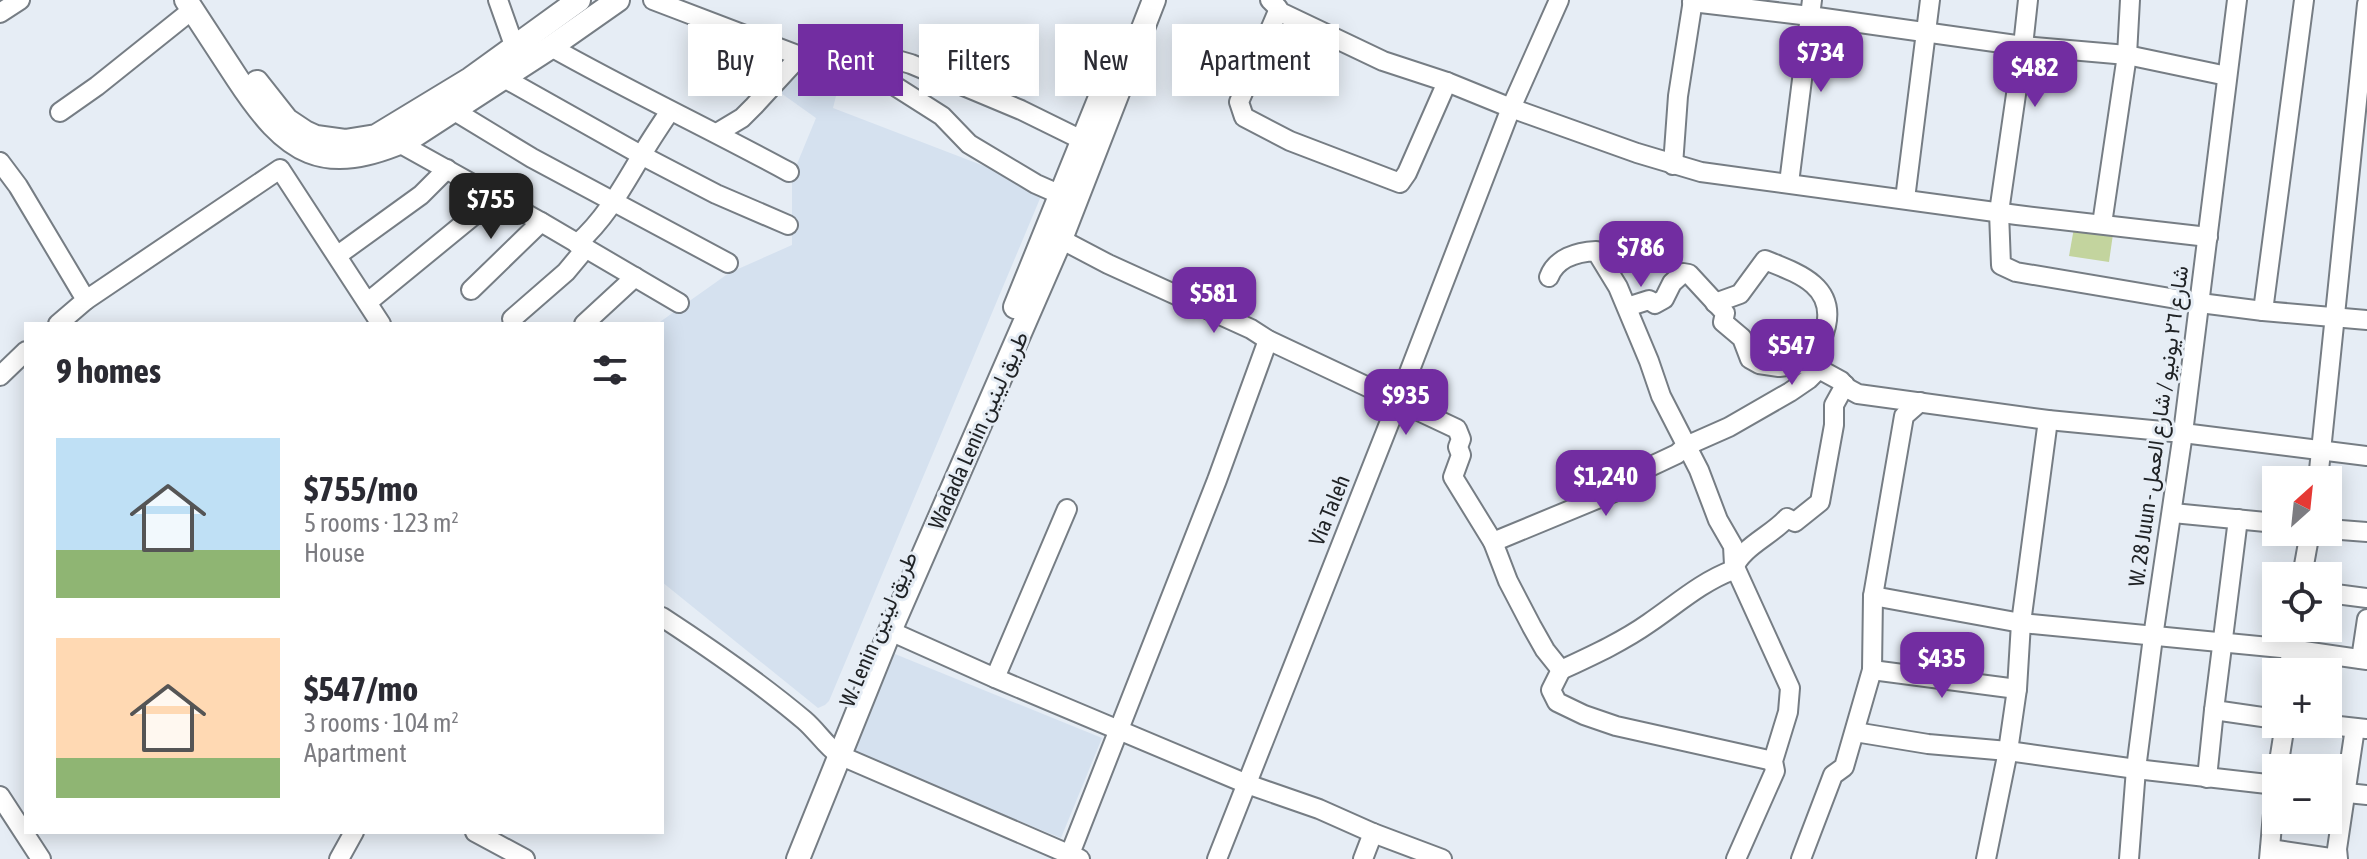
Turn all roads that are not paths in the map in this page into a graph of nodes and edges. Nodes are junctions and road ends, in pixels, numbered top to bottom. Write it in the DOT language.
graph roads {
  1 [pos="20,0"];
  2 [pos="498,0"];
  3 [pos="579,0"];
  4 [pos="618,0"];
  5 [pos="653,0"];
  6 [pos="1139,0"];
  7 [pos="1154,0"];
  8 [pos="1559,0"];
  9 [pos="1930,0"];
  10 [pos="2028,0"];
  11 [pos="2130,0"];
  12 [pos="2237,0"];
  13 [pos="2304,0"];
  14 [pos="1692,1"];
  15 [pos="193,3"];
  16 [pos="2367,4"];
  17 [pos="1274,6"];
  18 [pos="1811,8"];
  19 [pos="0,13"];
  20 [pos="1926,32"];
  21 [pos="2365,34"];
  22 [pos="2023,46"];
  23 [pos="551,47"];
  24 [pos="515,48"];
  25 [pos="798,55"];
  26 [pos="2127,55"];
  27 [pos="798,58"];
  28 [pos="903,62"];
  29 [pos="2227,76"];
  30 [pos="504,78"];
  31 [pos="1447,82"];
  32 [pos="903,91"];
  33 [pos="1511,108"];
  34 [pos="453,110"];
  35 [pos="670,111"];
  36 [pos="60,112"];
  37 [pos="717,133"];
  38 [pos="1082,140"];
  39 [pos="399,143"];
  40 [pos="641,155"];
  41 [pos="0,162"];
  42 [pos="1673,165"];
  43 [pos="447,169"];
  44 [pos="789,172"];
  45 [pos="1789,183"];
  46 [pos="1061,195"];
  47 [pos="495,198"];
  48 [pos="1905,199"];
  49 [pos="615,202"];
  50 [pos="1999,212"];
  51 [pos="541,222"];
  52 [pos="2102,224"];
  53 [pos="788,225"];
  54 [pos="1054,236"];
  55 [pos="2208,237"];
  56 [pos="581,246"];
  57 [pos="338,255"];
  58 [pos="728,263"];
  59 [pos="635,277"];
  60 [pos="1549,277"];
  61 [pos="471,290"];
  62 [pos="86,300"];
  63 [pos="368,302"];
  64 [pos="679,303"];
  65 [pos="1715,303"];
  66 [pos="2200,303"];
  67 [pos="1627,307"];
  68 [pos="2263,311"];
  69 [pos="2333,316"];
  70 [pos="512,319"];
  71 [pos="2367,320"];
  72 [pos="60,322"];
  73 [pos="380,322"];
  74 [pos="586,322"];
  75 [pos="1268,340"];
  76 [pos="24,355"];
  77 [pos="1818,365"];
  78 [pos="0,376"];
  79 [pos="1845,385"];
  80 [pos="1398,401"];
  81 [pos="1920,402"];
  82 [pos="2048,420"];
  83 [pos="2183,433"];
  84 [pos="1686,446"];
  85 [pos="2322,451"];
  86 [pos="2367,456"];
  87 [pos="2320,466"];
  88 [pos="1067,509"];
  89 [pos="2173,513"];
  90 [pos="2238,519"];
  91 [pos="2262,522"];
  92 [pos="2342,530"];
  93 [pos="2367,532"];
  94 [pos="1493,542"];
  95 [pos="1734,565"];
  96 [pos="2342,595"];
  97 [pos="1873,596"];
  98 [pos="2367,598"];
  99 [pos="664,618"];
  100 [pos="2367,619"];
  101 [pos="2021,623"];
  102 [pos="890,631"];
  103 [pos="2153,637"];
  104 [pos="2291,642"];
  105 [pos="2223,643"];
  106 [pos="2290,649"];
  107 [pos="2290,658"];
  108 [pos="2364,660"];
  109 [pos="1561,670"];
  110 [pos="1872,670"];
  111 [pos="995,678"];
  112 [pos="2017,689"];
  113 [pos="2214,710"];
  114 [pos="2262,717"];
  115 [pos="2361,728"];
  116 [pos="1120,730"];
  117 [pos="1855,732"];
  118 [pos="833,751"];
  119 [pos="2008,751"];
  120 [pos="1773,761"];
  121 [pos="2136,769"];
  122 [pos="2342,777"];
  123 [pos="2207,778"];
  124 [pos="2262,782"];
  125 [pos="1247,784"];
  126 [pos="2342,793"];
  127 [pos="1,794"];
  128 [pos="2367,795"];
  129 [pos="24,831"];
  130 [pos="1373,833"];
  131 [pos="26,834"];
  132 [pos="353,834"];
  133 [pos="479,834"];
  134 [pos="2272,834"];
  135 [pos="2337,834"];
  136 [pos="2270,854"];
  137 [pos="1072,858"];
  138 [pos="1805,858"];
  139 [pos="41,859"];
  140 [pos="339,859"];
  141 [pos="525,859"];
  142 [pos="784,859"];
  143 [pos="798,859"];
  144 [pos="1217,859"];
  145 [pos="1363,859"];
  146 [pos="1442,859"];
  147 [pos="1736,859"];
  148 [pos="1986,859"];
  149 [pos="2129,859"];
  150 [pos="2337,859"];
  1 -- 19 [label="street"];
  2 -- 24 [label="street"];
  3 -- 24 [label="main road"];
  4 -- 23 [label="main road"];
  5 -- 25 [label="street"];
  6 -- 38 [label="main road, W. Lenin طريق لينين"];
  7 -- 54 [label="main road, Wadada Lenin طريق لينين"];
  8 -- 33 [label="street, Via Taleh"];
  9 -- 20 [label="street"];
  10 -- 22 [label="street"];
  11 -- 26 [label="street"];
  12 -- 29 [label="street, W. 28 Juun - شارع ٢٦ يونيو / شارع العمل"];
  13 -- 68 [label="street"];
  14 -- 18 [label="street"];
  14 -- 42 [label="street"];
  15 -- 24 [label="main road"];
  15 -- 36 [label="street"];
  15 -- 39 [label="main road"];
  16 -- 21 [label="street"];
  17 -- 31 [label="street"];
  17 -- 31 [label="street"];
  18 -- 20 [label="street"];
  18 -- 45 [label="street"];
  20 -- 22 [label="street"];
  20 -- 48 [label="street"];
  21 -- 69 [label="street"];
  22 -- 26 [label="street"];
  22 -- 50 [label="street"];
  23 -- 30 [label="main road"];
  23 -- 35 [label="street"];
  26 -- 29 [label="street"];
  26 -- 52 [label="street"];
  27 -- 37 [label="street"];
  28 -- 38 [label="street"];
  29 -- 55 [label="street, W. 28 Juun - شارع ٢٦ يونيو / شارع العمل"];
  30 -- 34 [label="main road"];
  30 -- 40 [label="street"];
  31 -- 33 [label="street"];
  32 -- 46 [label="street"];
  33 -- 42 [label="street"];
  33 -- 80 [label="street, Via Taleh"];
  34 -- 39 [label="main road"];
  34 -- 49 [label="street"];
  35 -- 37 [label="street"];
  35 -- 40 [label="street"];
  37 -- 44 [label="street"];
  38 -- 46 [label="main road, W. Lenin طريق لينين"];
  39 -- 43 [label="street"];
  40 -- 49 [label="street"];
  40 -- 53 [label="street"];
  41 -- 62 [label="street"];
  42 -- 45 [label="street"];
  43 -- 47 [label="street"];
  43 -- 57 [label="street"];
  45 -- 48 [label="street"];
  46 -- 54 [label="main road, W. Lenin طريق لينين"];
  47 -- 51 [label="street"];
  47 -- 63 [label="street"];
  48 -- 50 [label="street"];
  49 -- 56 [label="street"];
  49 -- 58 [label="street"];
  50 -- 52 [label="street"];
  50 -- 66 [label="street"];
  51 -- 56 [label="street"];
  51 -- 61 [label="street"];
  52 -- 55 [label="street"];
  54 -- 75 [label="street"];
  54 -- 102 [label="main road, Wadada Lenin طريق لينين"];
  54 -- 118 [label="main road, W. Lenin طريق لينين"];
  55 -- 66 [label="street, W. 28 Juun - شارع ٢٦ يونيو / شارع العمل"];
  56 -- 59 [label="street"];
  56 -- 70 [label="street"];
  57 -- 62 [label="street"];
  57 -- 63 [label="street"];
  59 -- 64 [label="street"];
  59 -- 74 [label="street"];
  60 -- 67 [label="street"];
  62 -- 72 [label="street"];
  63 -- 73 [label="street"];
  65 -- 67 [label="street"];
  65 -- 77 [label="street"];
  65 -- 77 [label="street"];
  66 -- 68 [label="street"];
  66 -- 83 [label="street, W. 28 Juun - شارع ٢٦ يونيو / شارع العمل"];
  67 -- 84 [label="street"];
  68 -- 69 [label="street"];
  69 -- 71 [label="street"];
  69 -- 85 [label="street"];
  75 -- 80 [label="street"];
  75 -- 116 [label="street"];
  76 -- 78 [label="street"];
  77 -- 79 [label="street"];
  77 -- 84 [label="street"];
  79 -- 81 [label="street"];
  79 -- 95 [label="street"];
  80 -- 94 [label="street"];
  80 -- 125 [label="street, Via Taleh"];
  81 -- 82 [label="street"];
  81 -- 97 [label="street"];
  82 -- 83 [label="street"];
  82 -- 101 [label="street"];
  83 -- 85 [label="street"];
  83 -- 89 [label="street, W. 28 Juun - شارع ٢٦ يونيو / شارع العمل"];
  84 -- 94 [label="street"];
  84 -- 95 [label="street"];
  85 -- 86 [label="street"];
  85 -- 87 [label="street"];
  88 -- 111 [label="street"];
  89 -- 90 [label="street"];
  89 -- 103 [label="street, W. 28 Juun - شارع ٢٦ يونيو / شارع العمل"];
  90 -- 91 [label="street"];
  90 -- 105 [label="street"];
  92 -- 93 [label="street"];
  94 -- 109 [label="street"];
  95 -- 109 [label="street"];
  95 -- 120 [label="street"];
  96 -- 98 [label="street"];
  97 -- 101 [label="street"];
  97 -- 110 [label="street"];
  99 -- 118 [label="street"];
  100 -- 108 [label="street"];
  101 -- 103 [label="street"];
  101 -- 112 [label="street"];
  102 -- 111 [label="street"];
  102 -- 118 [label="main road, Wadada Lenin طريق لينين"];
  103 -- 105 [label="street"];
  103 -- 121 [label="street, W. 28 Juun - شارع ٢٦ يونيو / شارع العمل"];
  104 -- 106 [label="street"];
  105 -- 106 [label="street"];
  105 -- 113 [label="street"];
  106 -- 107 [label="street"];
  106 -- 108 [label="street"];
  109 -- 120 [label="street"];
  110 -- 112 [label="street"];
  110 -- 117 [label="street"];
  111 -- 116 [label="street"];
  112 -- 119 [label="street"];
  113 -- 114 [label="street"];
  113 -- 123 [label="street"];
  115 -- 122 [label="street"];
  116 -- 125 [label="street"];
  116 -- 137 [label="street"];
  117 -- 119 [label="street"];
  117 -- 138 [label="street"];
  118 -- 137 [label="street"];
  118 -- 142 [label="main road, W. Lenin طريق لينين"];
  118 -- 143 [label="main road, Wadada Lenin طريق لينين"];
  119 -- 121 [label="street"];
  119 -- 148 [label="street"];
  120 -- 147 [label="street"];
  121 -- 123 [label="street"];
  121 -- 149 [label="street, W. 28 Juun - شارع ٢٦ يونيو / شارع العمل"];
  123 -- 124 [label="street"];
  125 -- 130 [label="street"];
  125 -- 144 [label="street, Via Taleh"];
  126 -- 128 [label="street"];
  127 -- 129 [label="street"];
  130 -- 145 [label="street"];
  130 -- 146 [label="street"];
  131 -- 139 [label="street"];
  132 -- 140 [label="street"];
  133 -- 141 [label="street"];
  134 -- 136 [label="street"];
  135 -- 150 [label="street"];
  136 -- 150 [label="street"];
}
